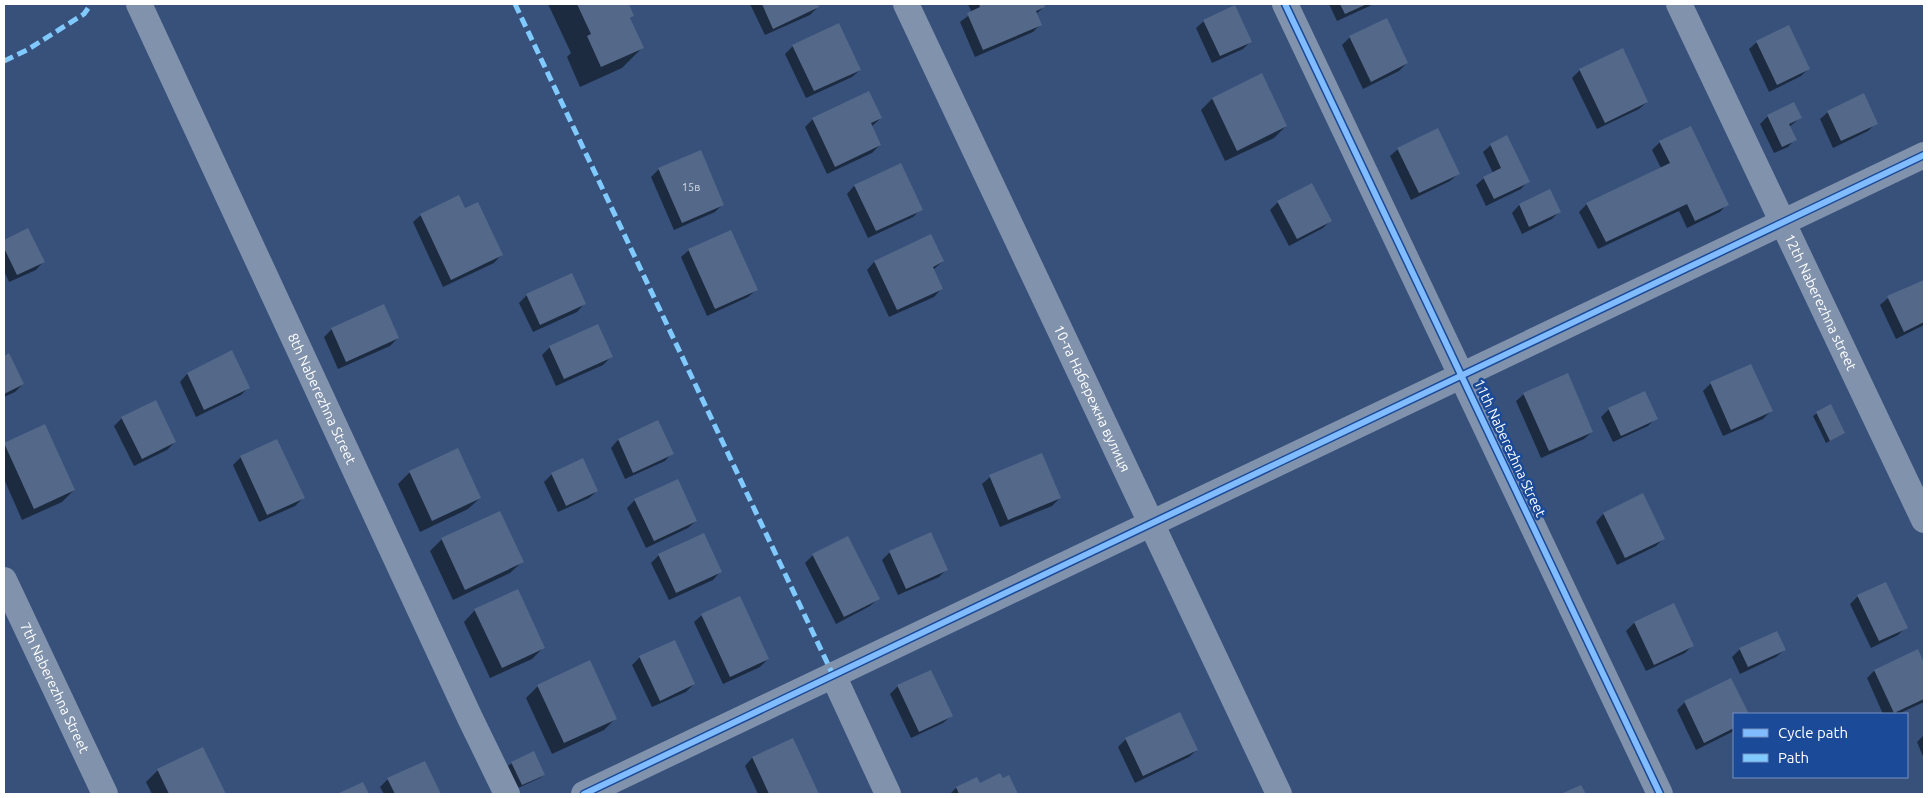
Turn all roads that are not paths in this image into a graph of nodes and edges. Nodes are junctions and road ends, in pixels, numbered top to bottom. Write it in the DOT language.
graph roads {
  1 [pos="138,4"];
  2 [pos="906,4"];
  3 [pos="1285,4"];
  4 [pos="1679,4"];
  5 [pos="1924,156"];
  6 [pos="1784,224"];
  7 [pos="1462,374"];
  8 [pos="1924,520"];
  9 [pos="1151,523"];
  10 [pos="4,580"];
  11 [pos="832,675"];
  12 [pos="105,794"];
  13 [pos="507,794"];
  14 [pos="584,794"];
  15 [pos="888,794"];
  16 [pos="1279,794"];
  17 [pos="1660,794"];
  1 -- 13 [label="street, 8th Naberezhna Street"];
  2 -- 9 [label="street, 10-та Набережна вулиця"];
  3 -- 7 [label="street, 11th Naberezhna Street"];
  4 -- 6 [label="street, 12th Naberezhna street"];
  5 -- 6 [label="street"];
  6 -- 7 [label="street"];
  6 -- 8 [label="street, 12th Naberezhna street"];
  7 -- 9 [label="street"];
  7 -- 17 [label="street, 11th Naberezhna Street"];
  9 -- 11 [label="street"];
  9 -- 16 [label="street, 10-та Набережна вулиця"];
  10 -- 12 [label="street, 7th Naberezhna Street"];
  11 -- 14 [label="street"];
  11 -- 15 [label="street"];
}
